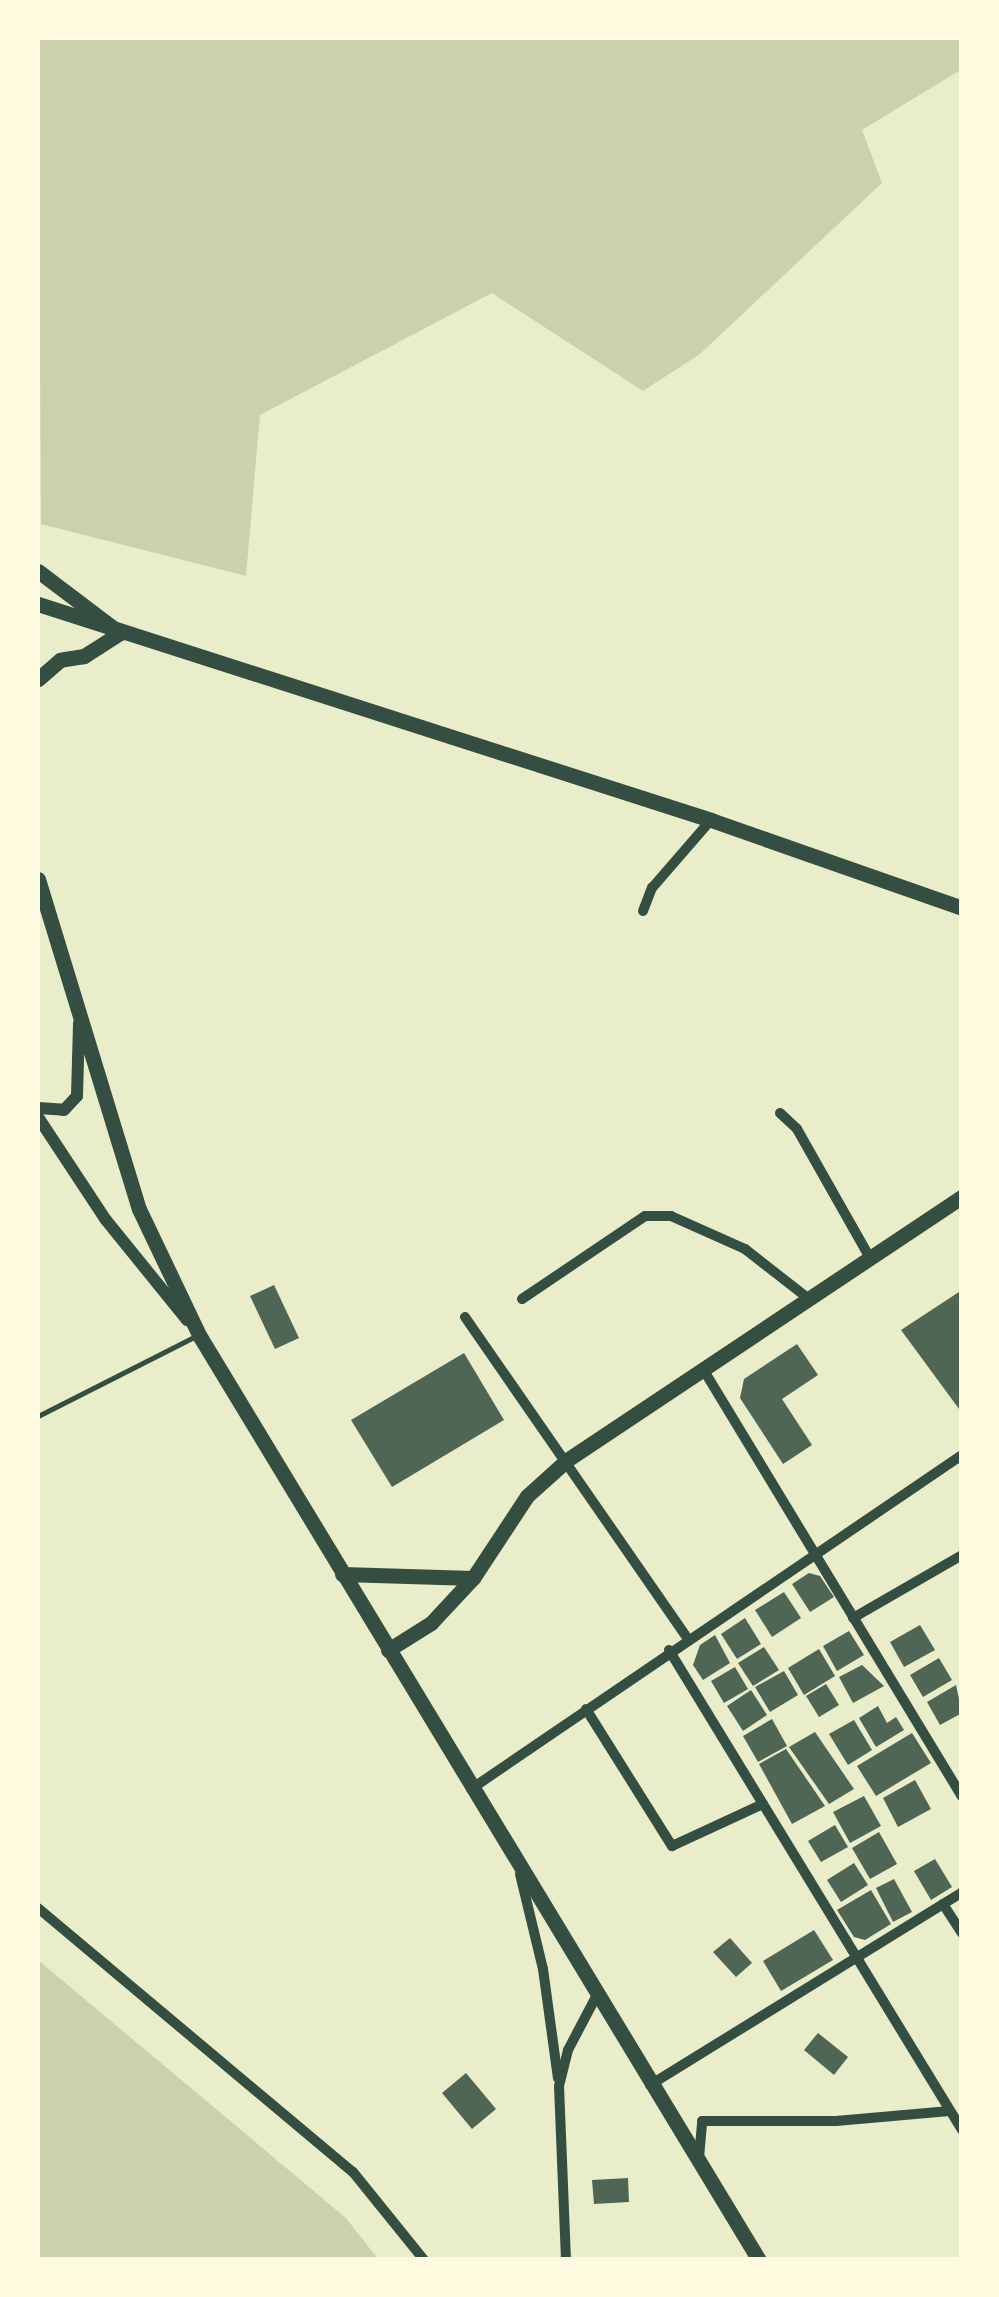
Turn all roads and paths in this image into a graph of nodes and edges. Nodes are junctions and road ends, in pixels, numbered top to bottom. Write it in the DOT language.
graph roads {
  1 [pos="38,571"];
  2 [pos="38,604"];
  3 [pos="120,633"];
  4 [pos="38,679"];
  5 [pos="711,820"];
  6 [pos="38,879"];
  7 [pos="962,908"];
  8 [pos="644,910"];
  9 [pos="79,1015"];
  10 [pos="38,1108"];
  11 [pos="780,1112"];
  12 [pos="38,1118"];
  13 [pos="962,1197"];
  14 [pos="870,1258"];
  15 [pos="522,1298"];
  16 [pos="809,1298"];
  17 [pos="465,1317"];
  18 [pos="199,1335"];
  19 [pos="703,1370"];
  20 [pos="38,1416"];
  21 [pos="962,1455"];
  22 [pos="567,1460"];
  23 [pos="962,1555"];
  24 [pos="816,1556"];
  25 [pos="342,1574"];
  26 [pos="473,1578"];
  27 [pos="854,1618"];
  28 [pos="687,1638"];
  29 [pos="388,1650"];
  30 [pos="668,1650"];
  31 [pos="586,1709"];
  32 [pos="470,1790"];
  33 [pos="962,1796"];
  34 [pos="763,1804"];
  35 [pos="520,1872"];
  36 [pos="962,1892"];
  37 [pos="944,1904"];
  38 [pos="38,1908"];
  39 [pos="962,1933"];
  40 [pos="858,1960"];
  41 [pos="596,1996"];
  42 [pos="650,2085"];
  43 [pos="559,2086"];
  44 [pos="950,2111"];
  45 [pos="962,2130"];
  46 [pos="699,2164"];
  47 [pos="754,2257"];
  48 [pos="424,2260"];
  49 [pos="566,2260"];
  1 -- 3 [label="main road"];
  2 -- 3 [label="main road"];
  3 -- 4 [label="main road"];
  3 -- 5 [label="main road"];
  5 -- 7 [label="main road"];
  5 -- 8 [label="street"];
  6 -- 9 [label="main road"];
  9 -- 10 [label="street"];
  9 -- 18 [label="main road"];
  11 -- 14 [label="street"];
  12 -- 18 [label="street"];
  13 -- 14 [label="main road"];
  14 -- 16 [label="main road"];
  15 -- 16 [label="street"];
  16 -- 19 [label="main road"];
  17 -- 22 [label="street"];
  18 -- 20 [label="lane"];
  18 -- 25 [label="main road"];
  19 -- 22 [label="main road"];
  19 -- 24 [label="street"];
  21 -- 24 [label="street"];
  22 -- 26 [label="main road"];
  22 -- 28 [label="street"];
  23 -- 27 [label="street"];
  24 -- 27 [label="street"];
  24 -- 28 [label="street"];
  25 -- 26 [label="main road"];
  25 -- 29 [label="main road"];
  26 -- 29 [label="main road"];
  27 -- 33 [label="street"];
  28 -- 30 [label="street"];
  29 -- 32 [label="main road"];
  30 -- 31 [label="street"];
  30 -- 34 [label="street"];
  31 -- 32 [label="street"];
  31 -- 34 [label="street"];
  32 -- 35 [label="main road"];
  34 -- 40 [label="street"];
  35 -- 41 [label="main road"];
  35 -- 43 [label="street"];
  36 -- 37 [label="street"];
  37 -- 39 [label="street"];
  37 -- 40 [label="street"];
  38 -- 48 [label="street"];
  40 -- 42 [label="street"];
  40 -- 44 [label="street"];
  41 -- 42 [label="main road"];
  41 -- 43 [label="street"];
  42 -- 46 [label="main road"];
  43 -- 49 [label="street"];
  44 -- 45 [label="street"];
  44 -- 46 [label="street"];
  46 -- 47 [label="main road"];
}
